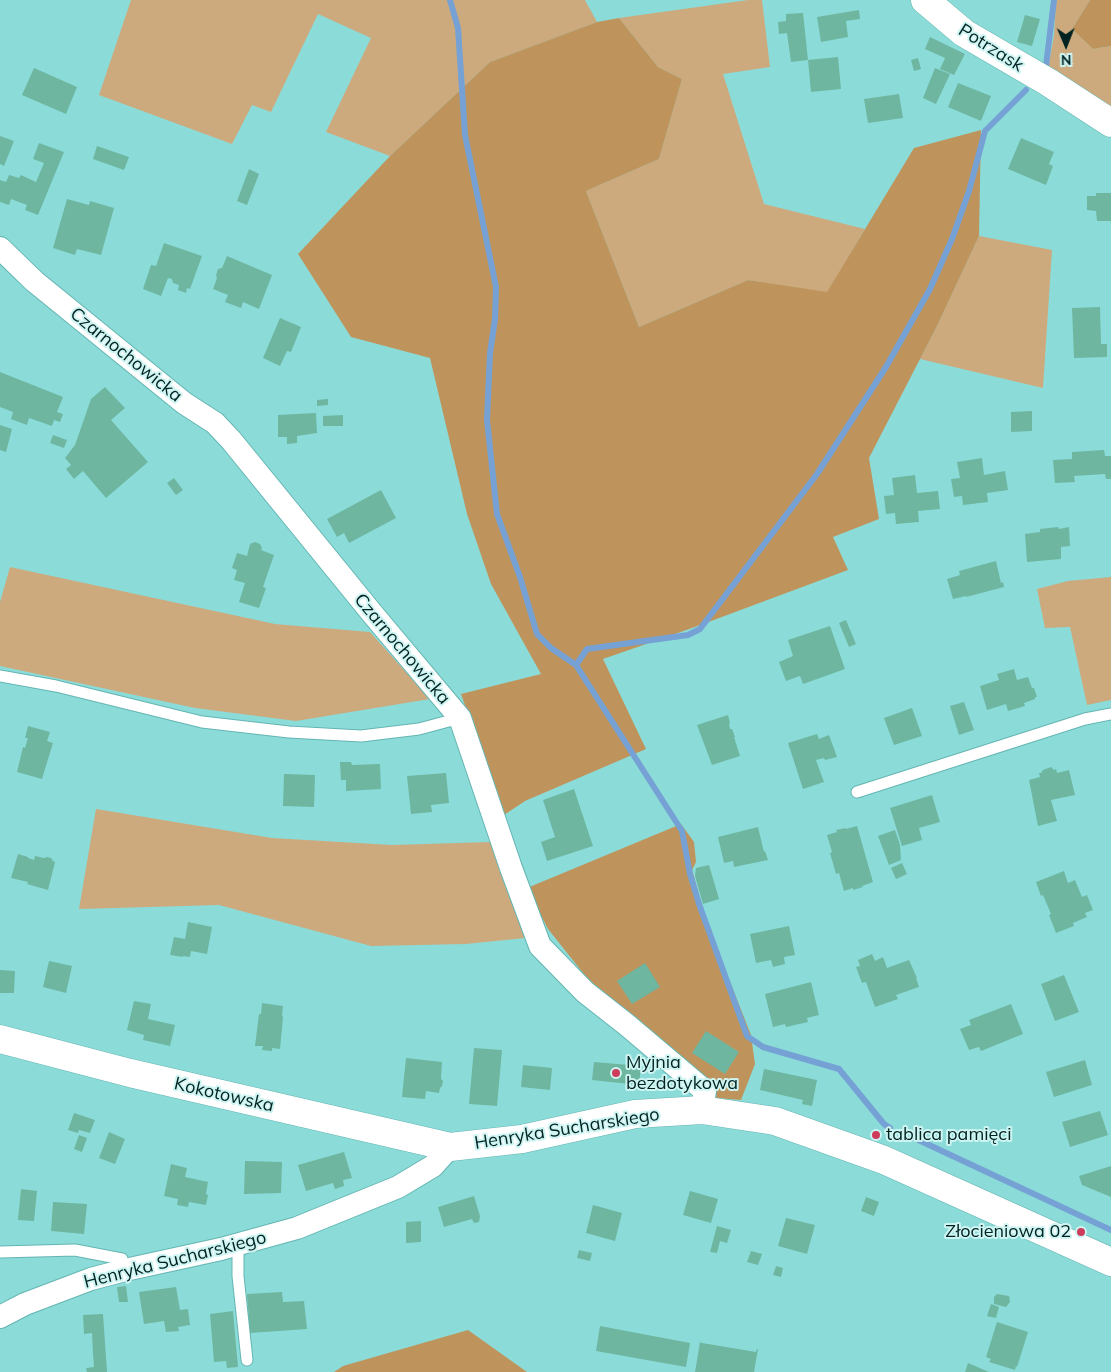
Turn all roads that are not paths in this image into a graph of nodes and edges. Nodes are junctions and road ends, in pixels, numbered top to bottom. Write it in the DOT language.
graph roads {
  1 [pos="925,0"];
  2 [pos="1111,123"];
  3 [pos="0,248"];
  4 [pos="0,676"];
  5 [pos="1111,714"];
  6 [pos="460,718"];
  7 [pos="857,792"];
  8 [pos="0,1039"];
  9 [pos="702,1110"];
  10 [pos="450,1147"];
  11 [pos="238,1245"];
  12 [pos="0,1252"];
  13 [pos="1111,1262"];
  14 [pos="125,1270"];
  15 [pos="0,1318"];
  16 [pos="247,1360"];
  1 -- 2 [label="street, Potrzask"];
  3 -- 6 [label="street, Czarnochowicka"];
  4 -- 6 [label="lane"];
  5 -- 7 [label="lane"];
  6 -- 9 [label="street, Czarnochowicka"];
  8 -- 10 [label="street, Kokotowska"];
  9 -- 10 [label="street, Henryka Sucharskiego"];
  9 -- 13 [label="street, Henryka Sucharskiego"];
  10 -- 11 [label="street, Henryka Sucharskiego"];
  11 -- 14 [label="street, Henryka Sucharskiego"];
  11 -- 16 [label="lane"];
  12 -- 14 [label="lane"];
  14 -- 15 [label="street, Henryka Sucharskiego"];
}
